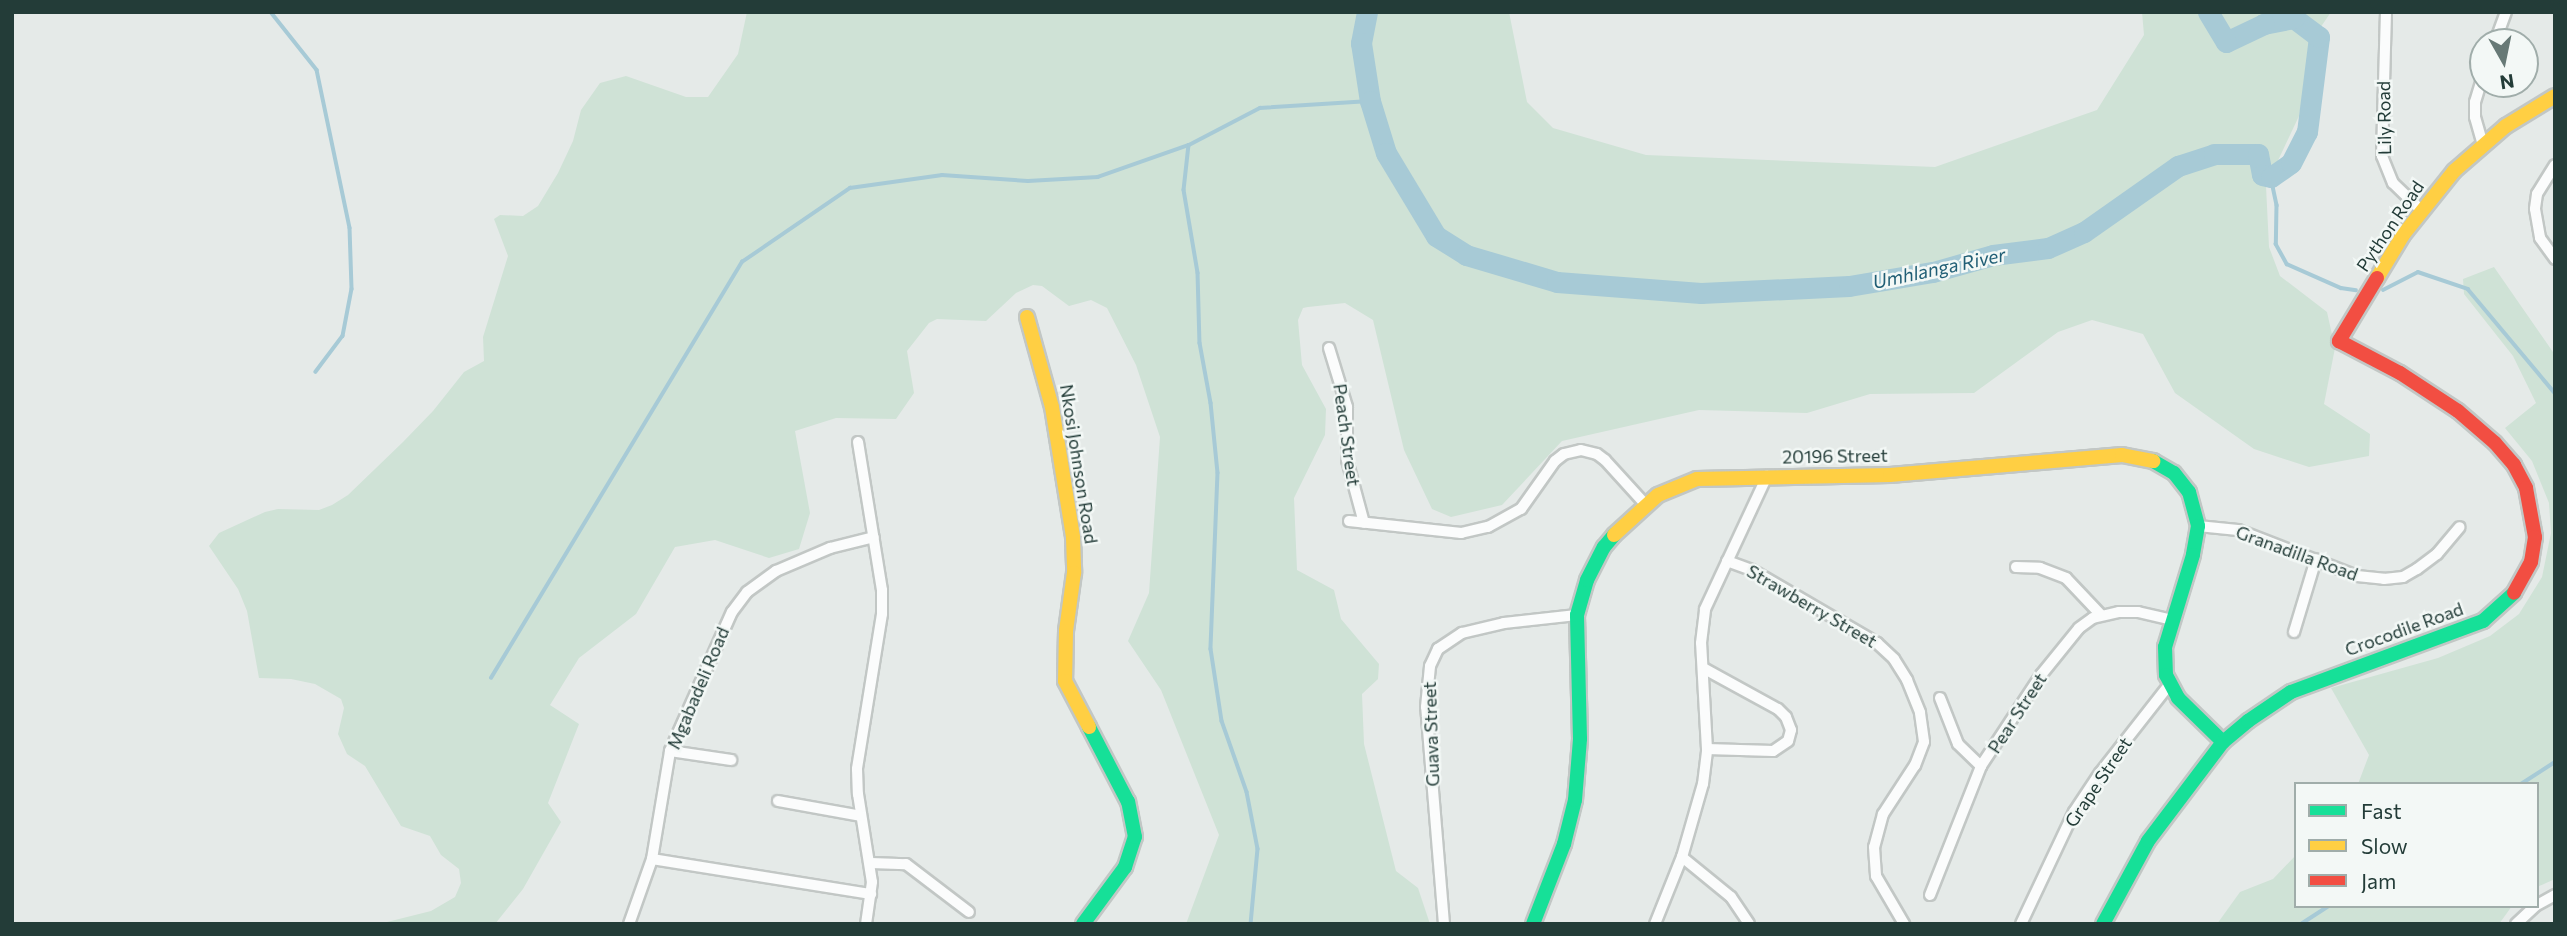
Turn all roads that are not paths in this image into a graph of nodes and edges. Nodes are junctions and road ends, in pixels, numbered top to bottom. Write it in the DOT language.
graph roads {
  1 [pos="2386,12"];
  2 [pos="2555,96"];
  3 [pos="2476,98"];
  4 [pos="2483,145"];
  5 [pos="2555,165"];
  6 [pos="2420,209"];
  7 [pos="2555,259"];
  8 [pos="1027,317"];
  9 [pos="2339,341"];
  10 [pos="1329,348"];
  11 [pos="858,442"];
  12 [pos="1767,476"];
  13 [pos="1645,504"];
  14 [pos="1349,521"];
  15 [pos="1364,523"];
  16 [pos="2198,526"];
  17 [pos="2460,527"];
  18 [pos="874,537"];
  19 [pos="2316,559"];
  20 [pos="1727,561"];
  21 [pos="2016,567"];
  22 [pos="1577,615"];
  23 [pos="2101,615"];
  24 [pos="2172,620"];
  25 [pos="2294,632"];
  26 [pos="1703,668"];
  27 [pos="2169,685"];
  28 [pos="1940,698"];
  29 [pos="2222,743"];
  30 [pos="1707,749"];
  31 [pos="670,751"];
  32 [pos="731,761"];
  33 [pos="1981,766"];
  34 [pos="778,801"];
  35 [pos="861,816"];
  36 [pos="1682,857"];
  37 [pos="652,859"];
  38 [pos="871,863"];
  39 [pos="871,894"];
  40 [pos="1930,895"];
  41 [pos="2555,895"];
  42 [pos="2539,903"];
  43 [pos="2533,908"];
  44 [pos="969,912"];
  45 [pos="629,924"];
  46 [pos="866,924"];
  47 [pos="1083,924"];
  48 [pos="1444,924"];
  49 [pos="1533,924"];
  50 [pos="1654,924"];
  51 [pos="1749,924"];
  52 [pos="1904,924"];
  53 [pos="2021,924"];
  54 [pos="2103,924"];
  55 [pos="2516,924"];
  1 -- 6 [label="street, Lily Road"];
  2 -- 4 [label="street, Python Road"];
  3 -- 4 [label="street"];
  4 -- 6 [label="street, Python Road"];
  5 -- 7 [label="street"];
  6 -- 9 [label="street, Python Road"];
  8 -- 47 [label="street, Nkosi Johnson Road"];
  9 -- 29 [label="street, Crocodile Road"];
  10 -- 15 [label="street, Peach Street"];
  11 -- 18 [label="street"];
  12 -- 13 [label="street, 20196 Street"];
  12 -- 16 [label="street, 20196 Street"];
  12 -- 20 [label="street"];
  13 -- 15 [label="street"];
  13 -- 22 [label="street, 20196 Street"];
  14 -- 15 [label="street"];
  16 -- 19 [label="street, Granadilla Road"];
  16 -- 24 [label="street, 20196 Street"];
  17 -- 19 [label="street, Granadilla Road"];
  18 -- 31 [label="street, Mgabadeli Road"];
  18 -- 35 [label="street"];
  19 -- 25 [label="street"];
  20 -- 26 [label="street"];
  20 -- 52 [label="street, Strawberry Street"];
  21 -- 23 [label="street"];
  22 -- 48 [label="street, Guava Street"];
  22 -- 49 [label="street, 20196 Street"];
  23 -- 24 [label="street"];
  23 -- 33 [label="street, Pear Street"];
  24 -- 27 [label="street, 20196 Street"];
  26 -- 30 [label="street"];
  26 -- 30 [label="street"];
  27 -- 29 [label="street"];
  27 -- 53 [label="street, Grape Street"];
  28 -- 33 [label="street"];
  29 -- 54 [label="street, Crocodile Road"];
  30 -- 36 [label="street"];
  31 -- 32 [label="street"];
  31 -- 37 [label="street, Mgabadeli Road"];
  33 -- 40 [label="street, Pear Street"];
  34 -- 35 [label="street"];
  35 -- 38 [label="street"];
  36 -- 50 [label="street"];
  36 -- 51 [label="street"];
  37 -- 39 [label="street"];
  37 -- 45 [label="street, Mgabadeli Road"];
  38 -- 39 [label="street"];
  38 -- 44 [label="street"];
  39 -- 46 [label="street"];
  41 -- 42 [label="street"];
  43 -- 55 [label="street"];
}
